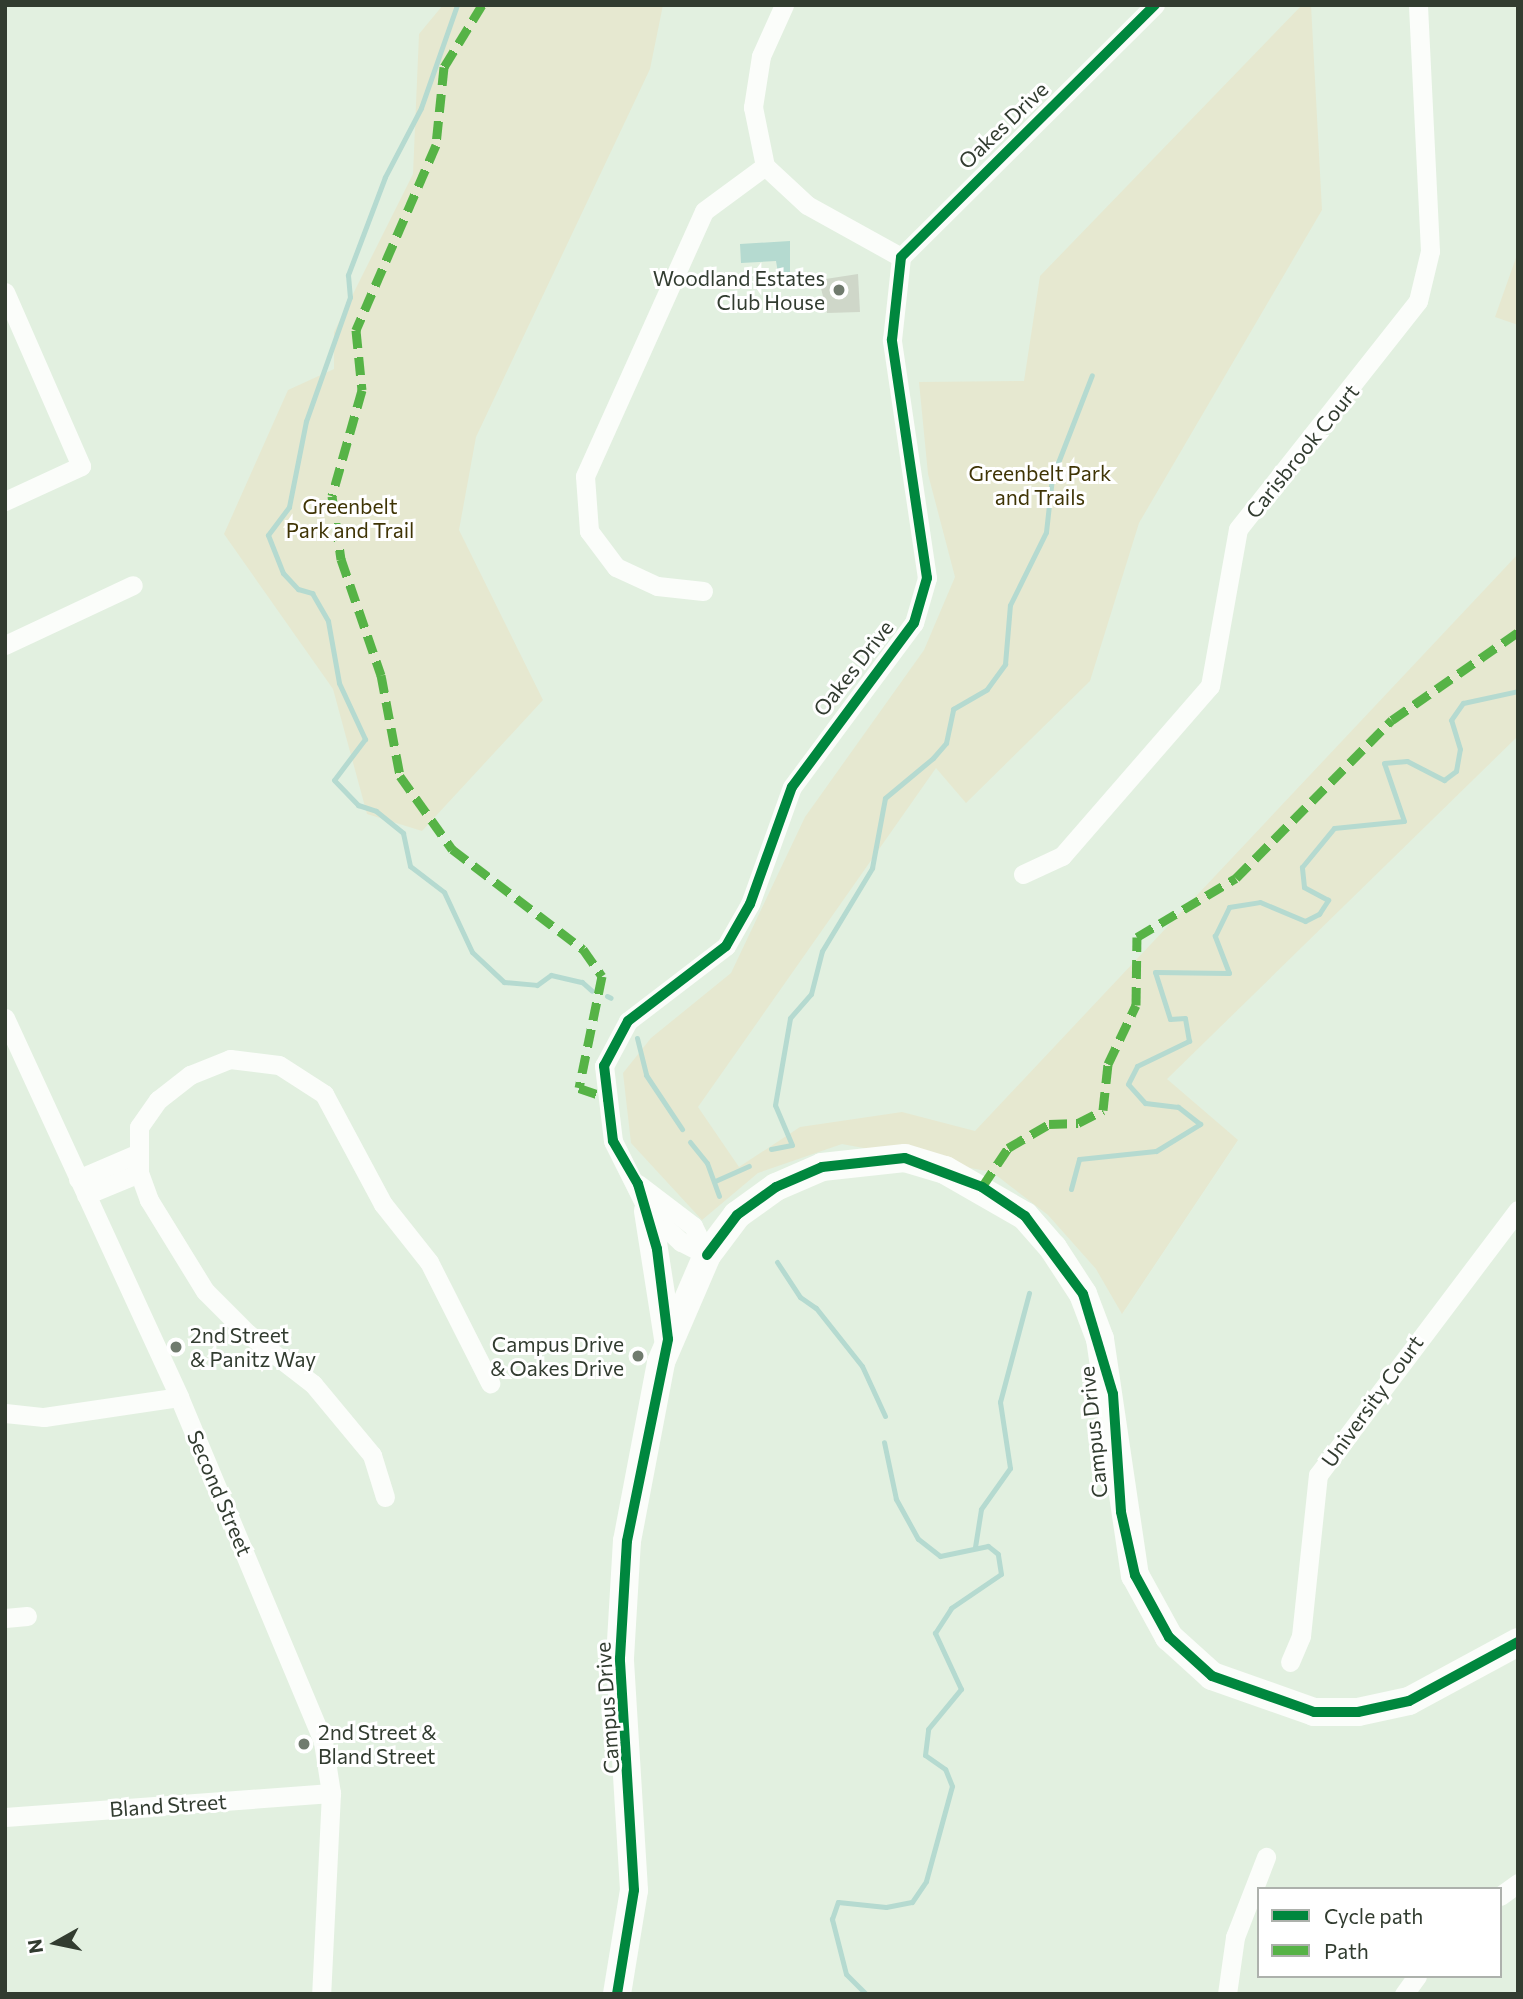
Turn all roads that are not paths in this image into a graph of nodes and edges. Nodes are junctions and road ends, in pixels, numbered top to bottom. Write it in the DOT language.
graph roads {
  1 [pos="784,5"];
  2 [pos="1155,5"];
  3 [pos="1419,5"];
  4 [pos="765,166"];
  5 [pos="901,257"];
  6 [pos="5,292"];
  7 [pos="5,501"];
  8 [pos="133,585"];
  9 [pos="703,591"];
  10 [pos="5,645"];
  11 [pos="1023,874"];
  12 [pos="5,1018"];
  13 [pos="139,1153"];
  14 [pos="139,1173"];
  15 [pos="638,1184"];
  16 [pos="82,1187"];
  17 [pos="1518,1210"];
  18 [pos="648,1211"];
  19 [pos="708,1255"];
  20 [pos="668,1339"];
  21 [pos="490,1383"];
  22 [pos="179,1397"];
  23 [pos="5,1413"];
  24 [pos="385,1497"];
  25 [pos="27,1616"];
  26 [pos="5,1618"];
  27 [pos="1518,1642"];
  28 [pos="1290,1662"];
  29 [pos="331,1793"];
  30 [pos="5,1817"];
  31 [pos="1266,1857"];
  32 [pos="1518,1883"];
  33 [pos="1502,1895"];
  34 [pos="1416,1978"];
  35 [pos="321,1994"];
  36 [pos="617,1994"];
  37 [pos="1227,1994"];
  38 [pos="1404,1994"];
  1 -- 4 [label="street"];
  2 -- 5 [label="street, Oakes Drive"];
  3 -- 11 [label="street, Carisbrook Court"];
  4 -- 5 [label="street"];
  4 -- 9 [label="street"];
  5 -- 15 [label="street, Oakes Drive"];
  6 -- 7 [label="street"];
  8 -- 10 [label="street"];
  12 -- 16 [label="street, Second Street"];
  13 -- 14 [label="street"];
  13 -- 16 [label="street"];
  13 -- 21 [label="street"];
  14 -- 16 [label="street"];
  14 -- 24 [label="street"];
  15 -- 18 [label="street, Oakes Drive"];
  15 -- 19 [label="street, Oakes Drive"];
  16 -- 22 [label="street, Second Street"];
  17 -- 28 [label="street, University Court"];
  18 -- 19 [label="street, Oakes Drive"];
  18 -- 20 [label="street"];
  19 -- 20 [label="street, Campus Drive"];
  19 -- 27 [label="street, Campus Drive"];
  20 -- 36 [label="street, Campus Drive"];
  22 -- 23 [label="street"];
  22 -- 29 [label="street, Second Street"];
  25 -- 26 [label="street"];
  29 -- 30 [label="street, Bland Street"];
  29 -- 35 [label="street, Second Street"];
  31 -- 37 [label="street"];
  32 -- 33 [label="street"];
  34 -- 38 [label="street"];
}
